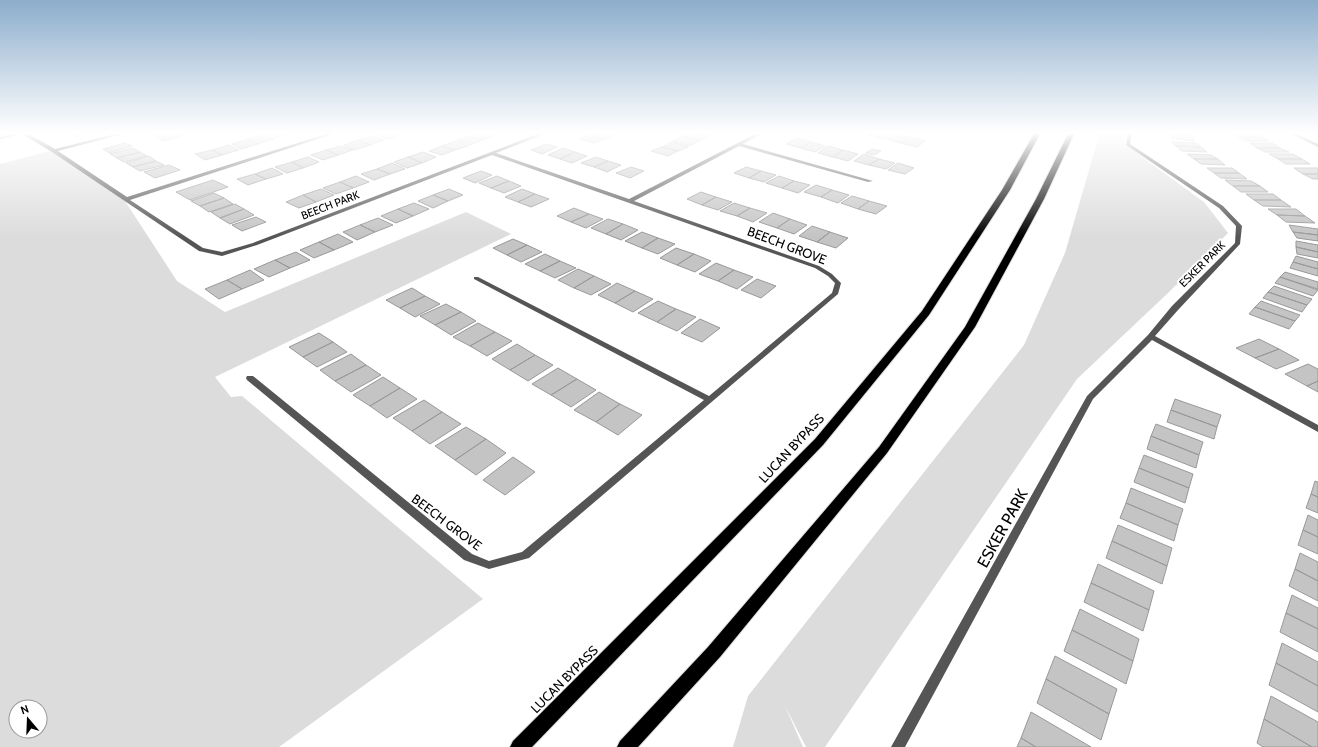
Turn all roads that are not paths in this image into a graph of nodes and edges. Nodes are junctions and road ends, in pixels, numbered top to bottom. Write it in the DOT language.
graph roads {
  1 [pos="77,167"];
  2 [pos="228,167"];
  3 [pos="459,167"];
  4 [pos="529,167"];
  5 [pos="696,167"];
  6 [pos="816,167"];
  7 [pos="1019,167"];
  8 [pos="1055,167"];
  9 [pos="1162,167"];
  10 [pos="870,182"];
  11 [pos="127,199"];
  12 [pos="628,202"];
  13 [pos="476,278"];
  14 [pos="1151,338"];
  15 [pos="250,378"];
  16 [pos="709,399"];
  17 [pos="1318,429"];
  18 [pos="519,747"];
  19 [pos="626,747"];
  20 [pos="898,747"];
  1 -- 11 [label="street, BEECH PARK"];
  2 -- 11 [label="street"];
  3 -- 11 [label="street, BEECH PARK"];
  4 -- 12 [label="street, BEECH GROVE"];
  5 -- 12 [label="street"];
  6 -- 10 [label="street"];
  7 -- 18 [label="highway, LUCAN BYPASS"];
  8 -- 19 [label="highway"];
  9 -- 14 [label="street, ESKER PARK"];
  12 -- 16 [label="street, BEECH GROVE"];
  13 -- 16 [label="street"];
  14 -- 17 [label="street"];
  14 -- 20 [label="street, ESKER PARK"];
  15 -- 16 [label="street, BEECH GROVE"];
}
